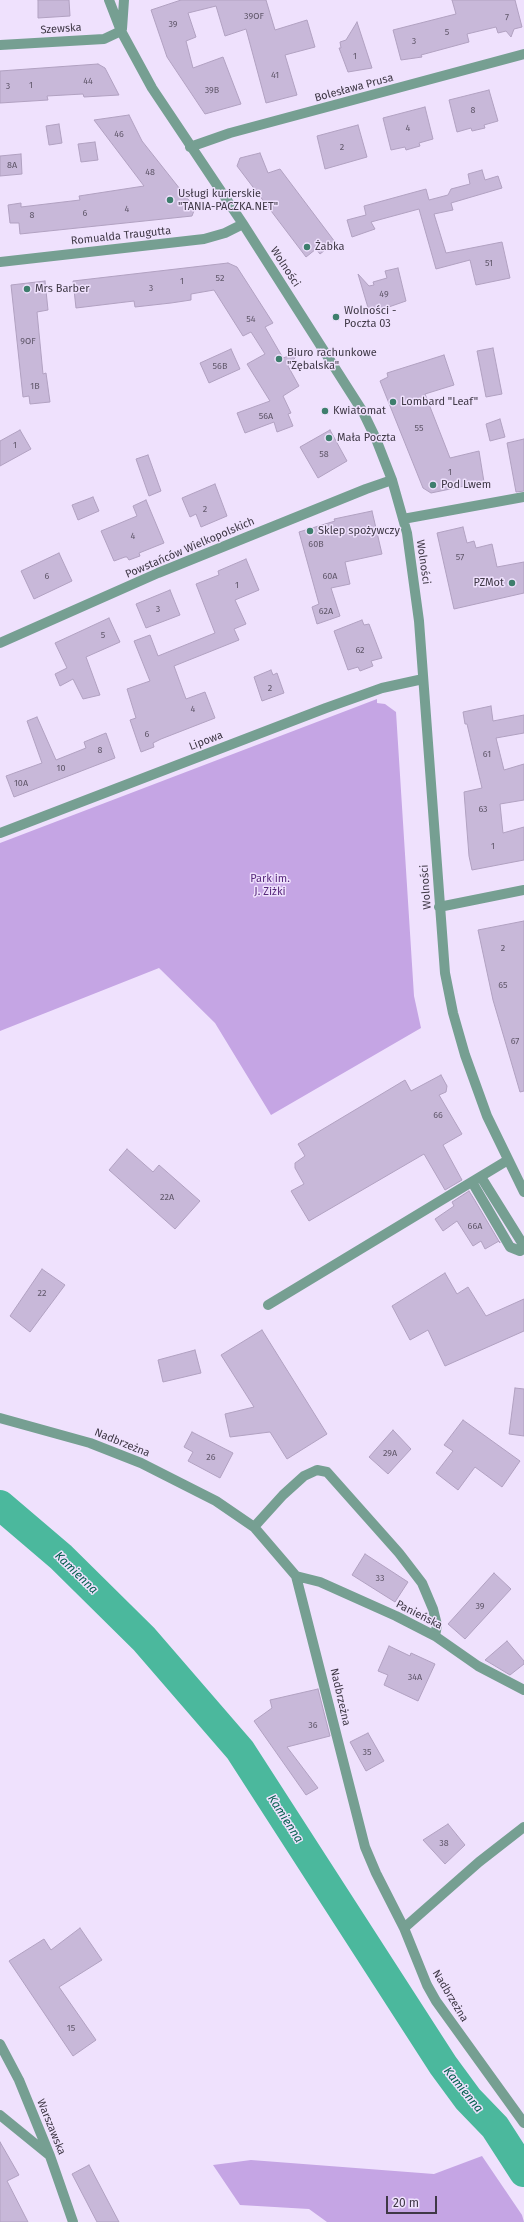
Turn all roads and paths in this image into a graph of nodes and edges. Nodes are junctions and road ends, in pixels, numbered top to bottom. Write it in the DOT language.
graph roads {
  1 [pos="109,0"];
  2 [pos="124,0"];
  3 [pos="121,31"];
  4 [pos="0,45"];
  5 [pos="524,54"];
  6 [pos="190,147"];
  7 [pos="243,224"];
  8 [pos="0,262"];
  9 [pos="392,480"];
  10 [pos="524,497"];
  11 [pos="403,519"];
  12 [pos="0,643"];
  13 [pos="423,679"];
  14 [pos="0,834"];
  15 [pos="524,890"];
  16 [pos="439,907"];
  17 [pos="508,1160"];
  18 [pos="476,1179"];
  19 [pos="524,1192"];
  20 [pos="524,1248"];
  21 [pos="268,1305"];
  22 [pos="0,1418"];
  23 [pos="254,1527"];
  24 [pos="296,1576"];
  25 [pos="435,1636"];
  26 [pos="524,1690"];
  27 [pos="524,1826"];
  28 [pos="404,1928"];
  29 [pos="0,2044"];
  30 [pos="0,2115"];
  31 [pos="524,2123"];
  32 [pos="50,2156"];
  33 [pos="73,2222"];
  1 -- 3 [label="street, Wolności"];
  2 -- 3 [label="street"];
  3 -- 4 [label="street, Szewska"];
  3 -- 6 [label="street, Wolności"];
  5 -- 6 [label="street, Bolesława Prusa"];
  6 -- 7 [label="street, Wolności"];
  7 -- 8 [label="street, Romualda Traugutta"];
  7 -- 9 [label="street, Wolności"];
  9 -- 11 [label="street, Wolności"];
  9 -- 12 [label="street, Powstańców Wielkopolskich"];
  10 -- 11 [label="street"];
  11 -- 13 [label="street, Wolności"];
  13 -- 14 [label="street, Lipowa"];
  13 -- 16 [label="street, Wolności"];
  15 -- 16 [label="street"];
  16 -- 17 [label="street, Wolności"];
  17 -- 18 [label="street"];
  17 -- 19 [label="street, Wolności"];
  18 -- 20 [label="street"];
  18 -- 21 [label="street"];
  22 -- 23 [label="street, Nadbrzeżna"];
  23 -- 24 [label="street, Nadbrzeżna"];
  23 -- 25 [label="street"];
  24 -- 25 [label="street, Panieńska"];
  24 -- 28 [label="street, Nadbrzeżna"];
  25 -- 26 [label="street, Panieńska"];
  27 -- 28 [label="street"];
  28 -- 31 [label="street, Nadbrzeżna"];
  29 -- 32 [label="street, Warszawska"];
  30 -- 32 [label="street"];
  32 -- 33 [label="street, Warszawska"];
}
